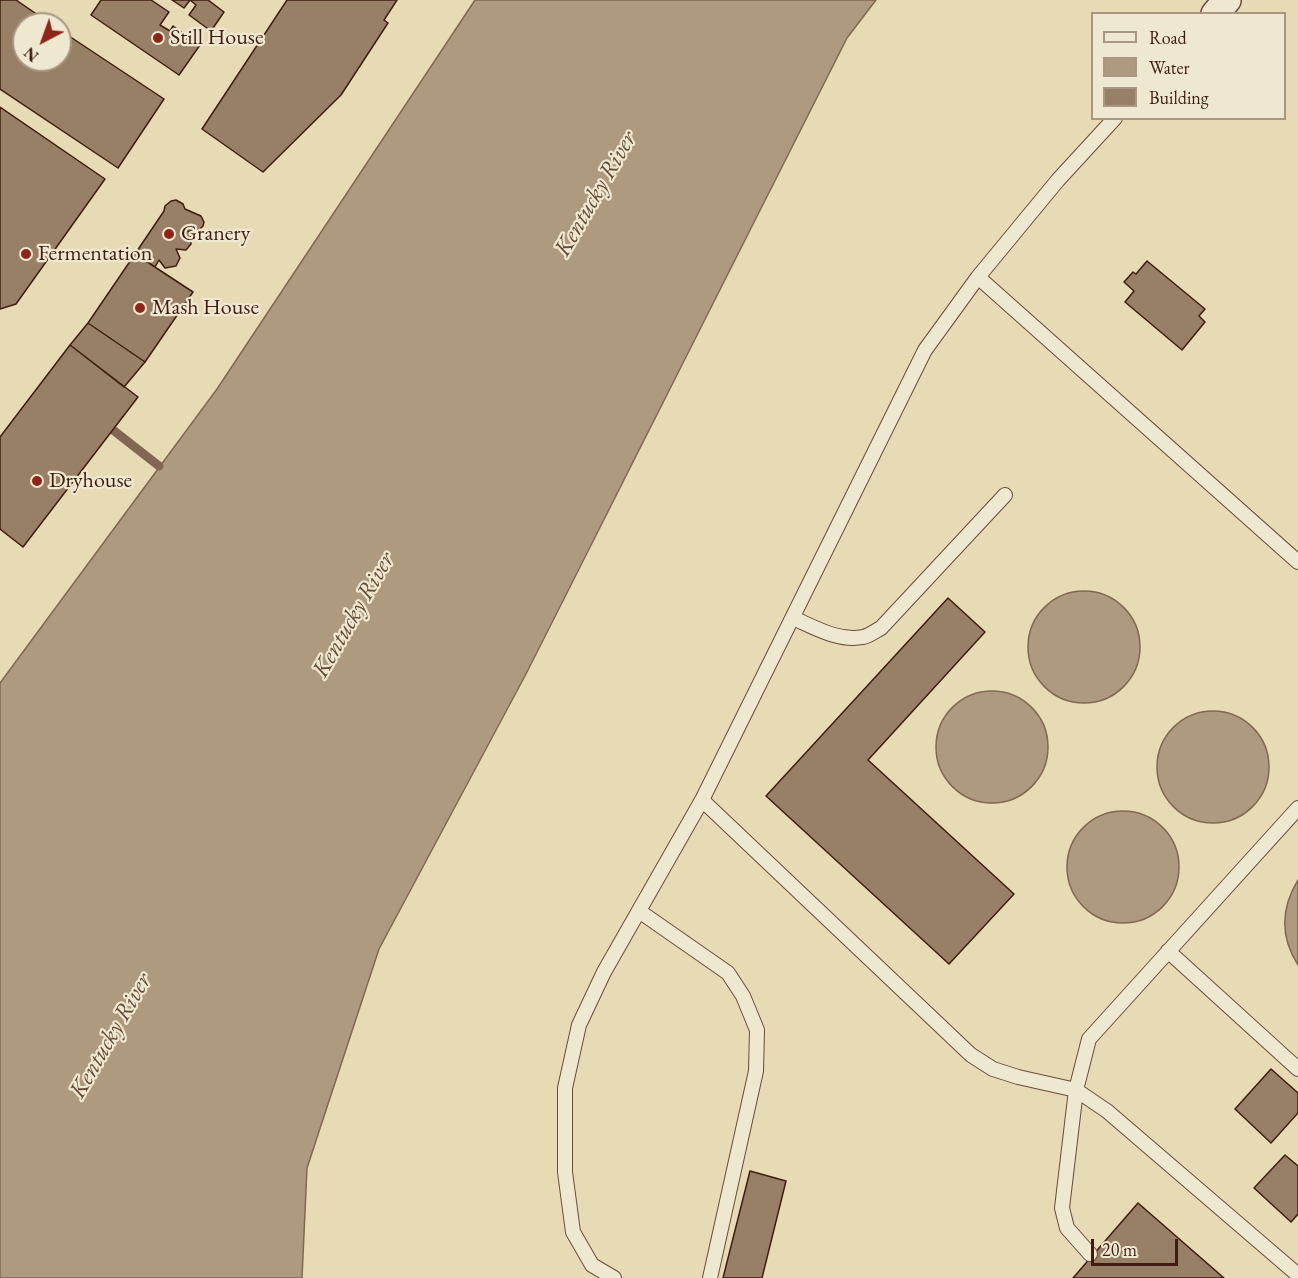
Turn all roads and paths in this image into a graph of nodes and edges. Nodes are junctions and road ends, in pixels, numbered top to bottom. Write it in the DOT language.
graph roads {
  1 [pos="1227,0"];
  2 [pos="1217,12"];
  3 [pos="1112,120"];
  4 [pos="978,277"];
  5 [pos="1005,495"];
  6 [pos="1298,562"];
  7 [pos="793,618"];
  8 [pos="702,801"];
  9 [pos="1298,808"];
  10 [pos="639,911"];
  11 [pos="1168,951"];
  12 [pos="1298,1069"];
  13 [pos="1076,1090"];
  14 [pos="1090,1254"];
  15 [pos="1298,1275"];
  16 [pos="614,1278"];
  17 [pos="710,1278"];
  1 -- 2 [label="street"];
  3 -- 4 [label="lane"];
  4 -- 6 [label="lane"];
  4 -- 7 [label="lane"];
  5 -- 7 [label="lane"];
  7 -- 8 [label="lane"];
  8 -- 10 [label="lane"];
  8 -- 13 [label="lane"];
  9 -- 11 [label="lane"];
  10 -- 16 [label="lane"];
  10 -- 17 [label="lane"];
  11 -- 12 [label="lane"];
  11 -- 13 [label="lane"];
  13 -- 14 [label="lane"];
  13 -- 15 [label="lane"];
}
